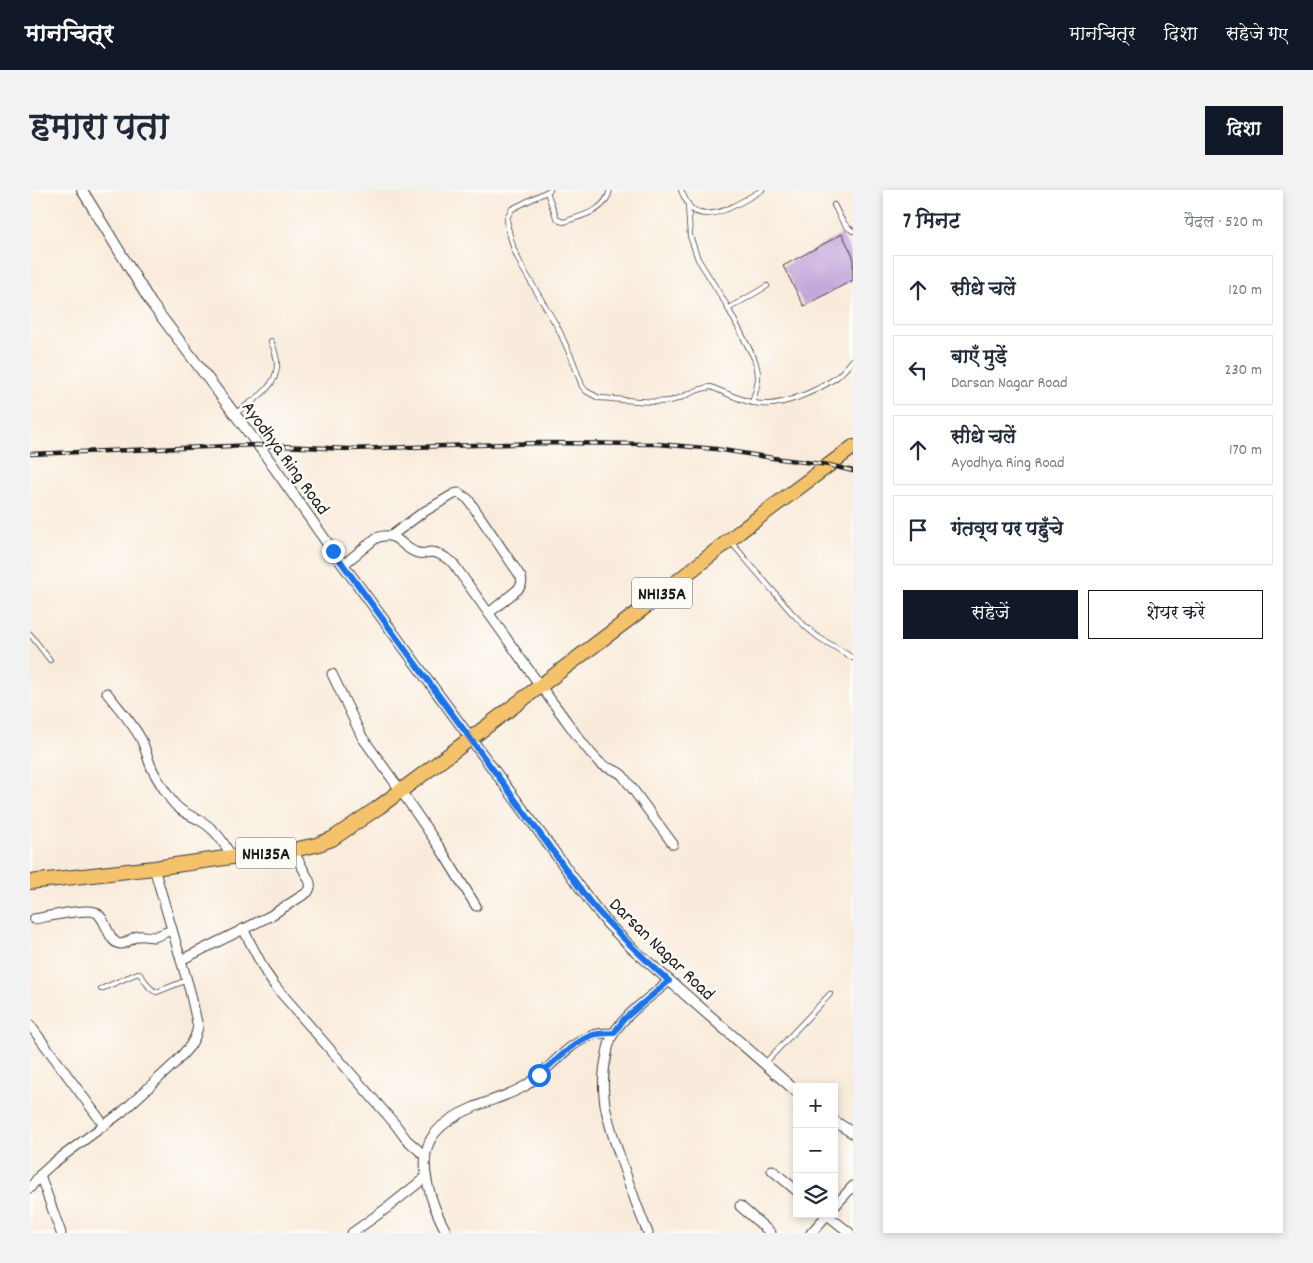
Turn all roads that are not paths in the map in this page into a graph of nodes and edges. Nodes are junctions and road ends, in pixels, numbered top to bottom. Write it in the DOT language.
graph roads {
  1 [pos="82,190"];
  2 [pos="610,190"];
  3 [pos="681,190"];
  4 [pos="762,190"];
  5 [pos="548,191"];
  6 [pos="688,204"];
  7 [pos="834,205"];
  8 [pos="853,231"];
  9 [pos="767,286"];
  10 [pos="728,309"];
  11 [pos="271,341"];
  12 [pos="853,360"];
  13 [pos="752,403"];
  14 [pos="234,414"];
  15 [pos="853,447"];
  16 [pos="391,536"];
  17 [pos="729,540"];
  18 [pos="343,565"];
  19 [pos="488,613"];
  20 [pos="30,634"];
  21 [pos="853,658"];
  22 [pos="50,660"];
  23 [pos="332,674"];
  24 [pos="540,686"];
  25 [pos="107,693"];
  26 [pos="470,739"];
  27 [pos="401,791"];
  28 [pos="673,844"];
  29 [pos="293,850"];
  30 [pos="231,857"];
  31 [pos="154,868"];
  32 [pos="30,882"];
  33 [pos="476,906"];
  34 [pos="34,919"];
  35 [pos="172,930"];
  36 [pos="243,930"];
  37 [pos="181,960"];
  38 [pos="187,980"];
  39 [pos="669,981"];
  40 [pos="101,989"];
  41 [pos="830,994"];
  42 [pos="30,1025"];
  43 [pos="614,1033"];
  44 [pos="764,1064"];
  45 [pos="793,1089"];
  46 [pos="838,1124"];
  47 [pos="104,1125"];
  48 [pos="853,1133"];
  49 [pos="426,1156"];
  50 [pos="772,1170"];
  51 [pos="40,1174"];
  52 [pos="426,1177"];
  53 [pos="853,1186"];
  54 [pos="30,1188"];
  55 [pos="793,1188"];
  56 [pos="838,1203"];
  57 [pos="740,1206"];
  58 [pos="824,1218"];
  59 [pos="831,1218"];
  60 [pos="61,1233"];
  61 [pos="352,1233"];
  62 [pos="448,1233"];
  63 [pos="648,1233"];
  64 [pos="771,1233"];
  65 [pos="811,1233"];
  66 [pos="850,1233"];
  1 -- 14 [label="street, Ayodhya Ring Road"];
  2 -- 5 [label="lane"];
  3 -- 6 [label="lane"];
  4 -- 6 [label="lane"];
  5 -- 13 [label="lane"];
  6 -- 10 [label="lane"];
  7 -- 8 [label="lane"];
  9 -- 10 [label="lane"];
  10 -- 13 [label="lane"];
  11 -- 14 [label="lane"];
  12 -- 13 [label="lane"];
  14 -- 18 [label="street, Ayodhya Ring Road"];
  15 -- 17 [label="highway, NH135A"];
  16 -- 18 [label="street"];
  16 -- 19 [label="street"];
  16 -- 19 [label="street"];
  17 -- 21 [label="lane"];
  17 -- 24 [label="highway, NH135A"];
  18 -- 26 [label="street, Ayodhya Ring Road"];
  19 -- 24 [label="street"];
  20 -- 22 [label="lane"];
  23 -- 27 [label="street"];
  24 -- 26 [label="highway, NH135A"];
  24 -- 28 [label="street"];
  25 -- 30 [label="street"];
  26 -- 27 [label="highway, NH135A"];
  26 -- 39 [label="street, Darsan Nagar Road"];
  27 -- 29 [label="highway, NH135A"];
  27 -- 33 [label="street"];
  29 -- 30 [label="highway, NH135A"];
  29 -- 36 [label="street"];
  30 -- 31 [label="highway, NH135A"];
  31 -- 32 [label="highway, NH135A"];
  31 -- 35 [label="street"];
  34 -- 35 [label="street"];
  35 -- 37 [label="street"];
  36 -- 37 [label="street"];
  36 -- 49 [label="street"];
  37 -- 38 [label="street"];
  38 -- 40 [label="lane"];
  38 -- 47 [label="street"];
  39 -- 43 [label="street"];
  39 -- 44 [label="street, Darsan Nagar Road"];
  41 -- 44 [label="lane"];
  42 -- 47 [label="street"];
  43 -- 49 [label="street"];
  43 -- 63 [label="street"];
  44 -- 45 [label="street, Darsan Nagar Road"];
  46 -- 48 [label="street"];
  47 -- 51 [label="street"];
  49 -- 52 [label="street"];
  50 -- 55 [label="street"];
  51 -- 54 [label="street"];
  51 -- 60 [label="street"];
  52 -- 61 [label="street"];
  52 -- 62 [label="street"];
  53 -- 56 [label="street"];
  57 -- 64 [label="street"];
  58 -- 65 [label="street"];
  59 -- 66 [label="street"];
}
